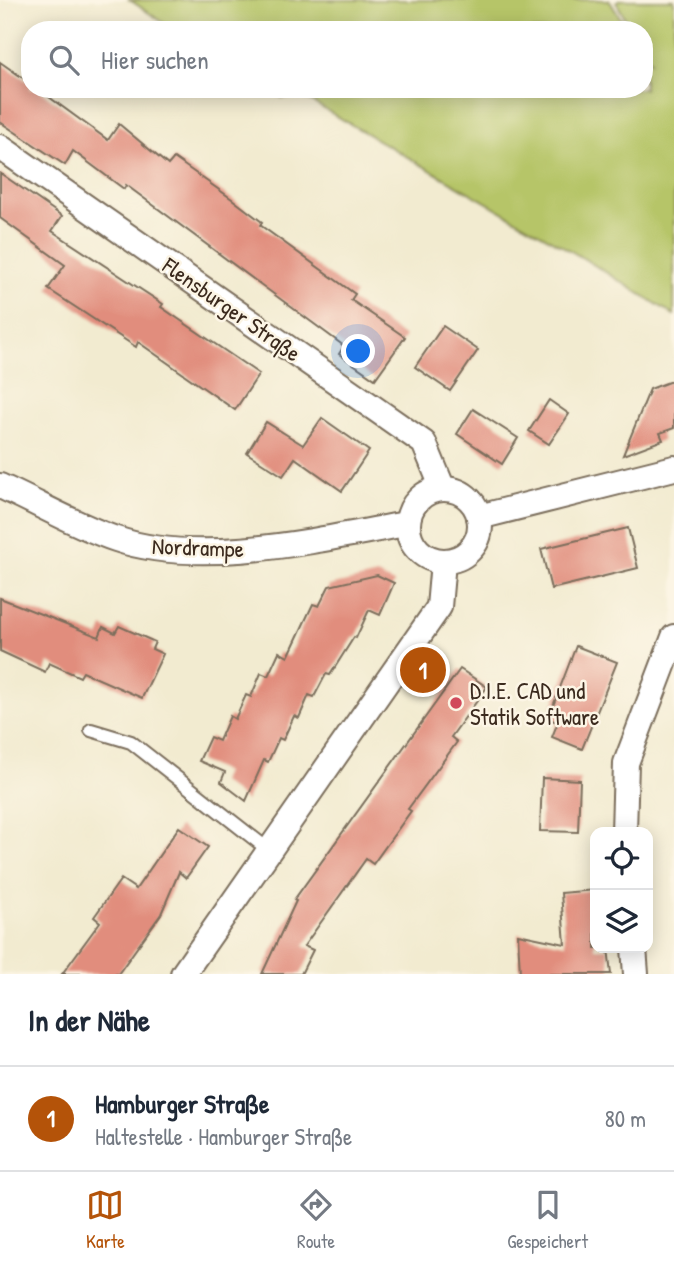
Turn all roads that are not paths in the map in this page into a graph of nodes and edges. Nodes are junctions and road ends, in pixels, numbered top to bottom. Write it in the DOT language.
graph roads {
  1 [pos="0,147"];
  2 [pos="674,468"];
  3 [pos="0,486"];
  4 [pos="443,489"];
  5 [pos="479,517"];
  6 [pos="406,524"];
  7 [pos="443,562"];
  8 [pos="674,639"];
  9 [pos="91,730"];
  10 [pos="624,827"];
  11 [pos="270,851"];
  12 [pos="634,953"];
  13 [pos="183,974"];
  14 [pos="636,974"];
  1 -- 4 [label="street, Flensburger Straße"];
  2 -- 5 [label="street"];
  3 -- 6 [label="street, Nordrampe"];
  4 -- 5 [label="street"];
  4 -- 6 [label="street"];
  5 -- 7 [label="street"];
  6 -- 7 [label="street"];
  7 -- 11 [label="street"];
  8 -- 10 [label="street"];
  9 -- 11 [label="lane"];
  11 -- 13 [label="street"];
  12 -- 14 [label="street"];
}
